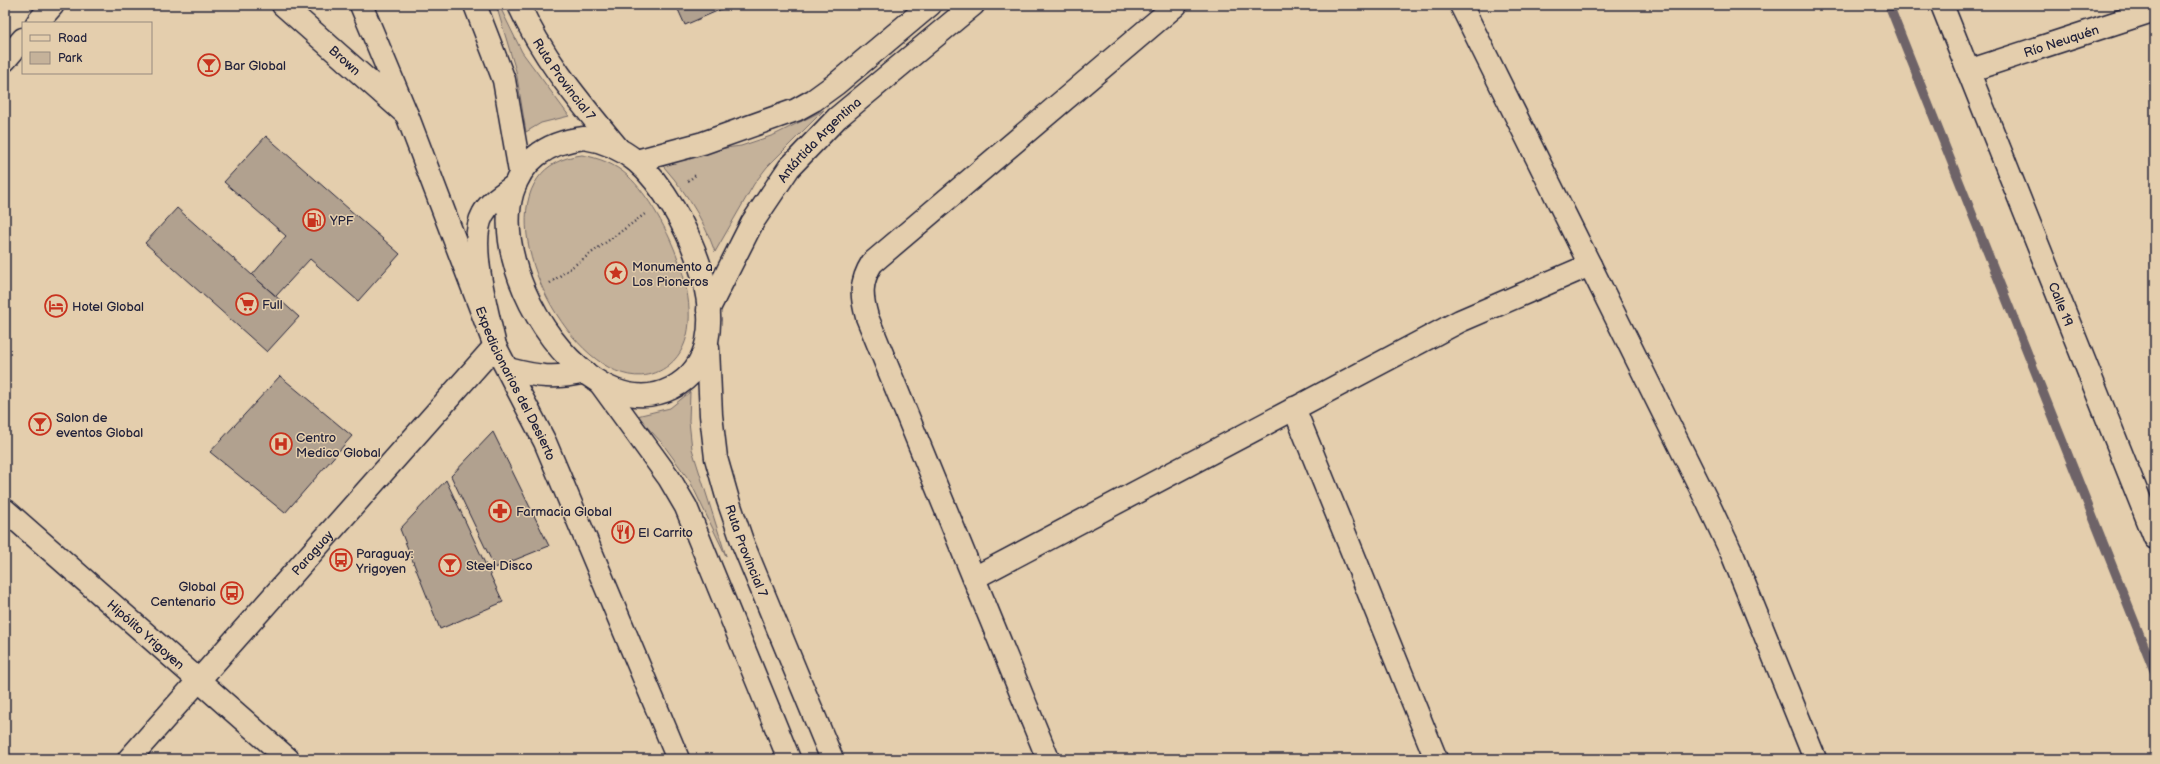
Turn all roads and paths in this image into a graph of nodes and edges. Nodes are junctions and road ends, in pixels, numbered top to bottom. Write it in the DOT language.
graph roads {
  1 [pos="53,5"];
  2 [pos="283,5"];
  3 [pos="361,5"];
  4 [pos="475,5"];
  5 [pos="519,5"];
  6 [pos="930,5"];
  7 [pos="973,5"];
  8 [pos="1176,5"];
  9 [pos="1461,5"];
  10 [pos="1942,5"];
  11 [pos="2155,10"];
  12 [pos="2117,13"];
  13 [pos="39,22"];
  14 [pos="22,40"];
  15 [pos="5,60"];
  16 [pos="1968,71"];
  17 [pos="407,115"];
  18 [pos="618,148"];
  19 [pos="636,161"];
  20 [pos="517,179"];
  21 [pos="647,213"];
  22 [pos="1590,265"];
  23 [pos="527,299"];
  24 [pos="708,320"];
  25 [pos="495,346"];
  26 [pos="508,369"];
  27 [pos="592,377"];
  28 [pos="1294,408"];
  29 [pos="5,510"];
  30 [pos="2155,538"];
  31 [pos="974,578"];
  32 [pos="199,680"];
  33 [pos="129,759"];
  34 [pos="288,759"];
  35 [pos="678,759"];
  36 [pos="789,759"];
  37 [pos="832,759"];
  38 [pos="1048,759"];
  39 [pos="1436,759"];
  40 [pos="1815,759"];
  1 -- 13 [label="main road"];
  2 -- 17 [label="main road, Brown"];
  3 -- 17 [label="main road, Expedicionarios del Desierto"];
  4 -- 20 [label="main road"];
  5 -- 18 [label="main road, Ruta Provincial 7"];
  6 -- 19 [label="main road"];
  7 -- 24 [label="main road, Antártida Argentina"];
  8 -- 31 [label="main road"];
  9 -- 22 [label="main road"];
  10 -- 16 [label="main road, Calle 19"];
  11 -- 12 [label="main road, Río Neuquén"];
  12 -- 16 [label="main road, Río Neuquén"];
  14 -- 15 [label="main road"];
  16 -- 30 [label="main road, Calle 19"];
  17 -- 25 [label="main road, Expedicionarios del Desierto"];
  18 -- 19 [label="main road"];
  18 -- 20 [label="main road"];
  19 -- 24 [label="main road"];
  20 -- 23 [label="main road"];
  20 -- 25 [label="main road"];
  21 -- 23 [label="path"];
  22 -- 28 [label="main road"];
  22 -- 40 [label="main road"];
  23 -- 27 [label="main road"];
  24 -- 27 [label="main road"];
  24 -- 37 [label="main road, Ruta Provincial 7"];
  25 -- 26 [label="main road, Expedicionarios del Desierto"];
  25 -- 32 [label="main road, Paraguay"];
  26 -- 27 [label="main road"];
  26 -- 35 [label="main road, Expedicionarios del Desierto"];
  27 -- 36 [label="main road"];
  28 -- 31 [label="main road"];
  28 -- 39 [label="main road"];
  29 -- 32 [label="main road, Hipólito Yrigoyen"];
  31 -- 38 [label="main road"];
  32 -- 33 [label="main road, Paraguay"];
  32 -- 34 [label="main road, Hipólito Yrigoyen"];
}
